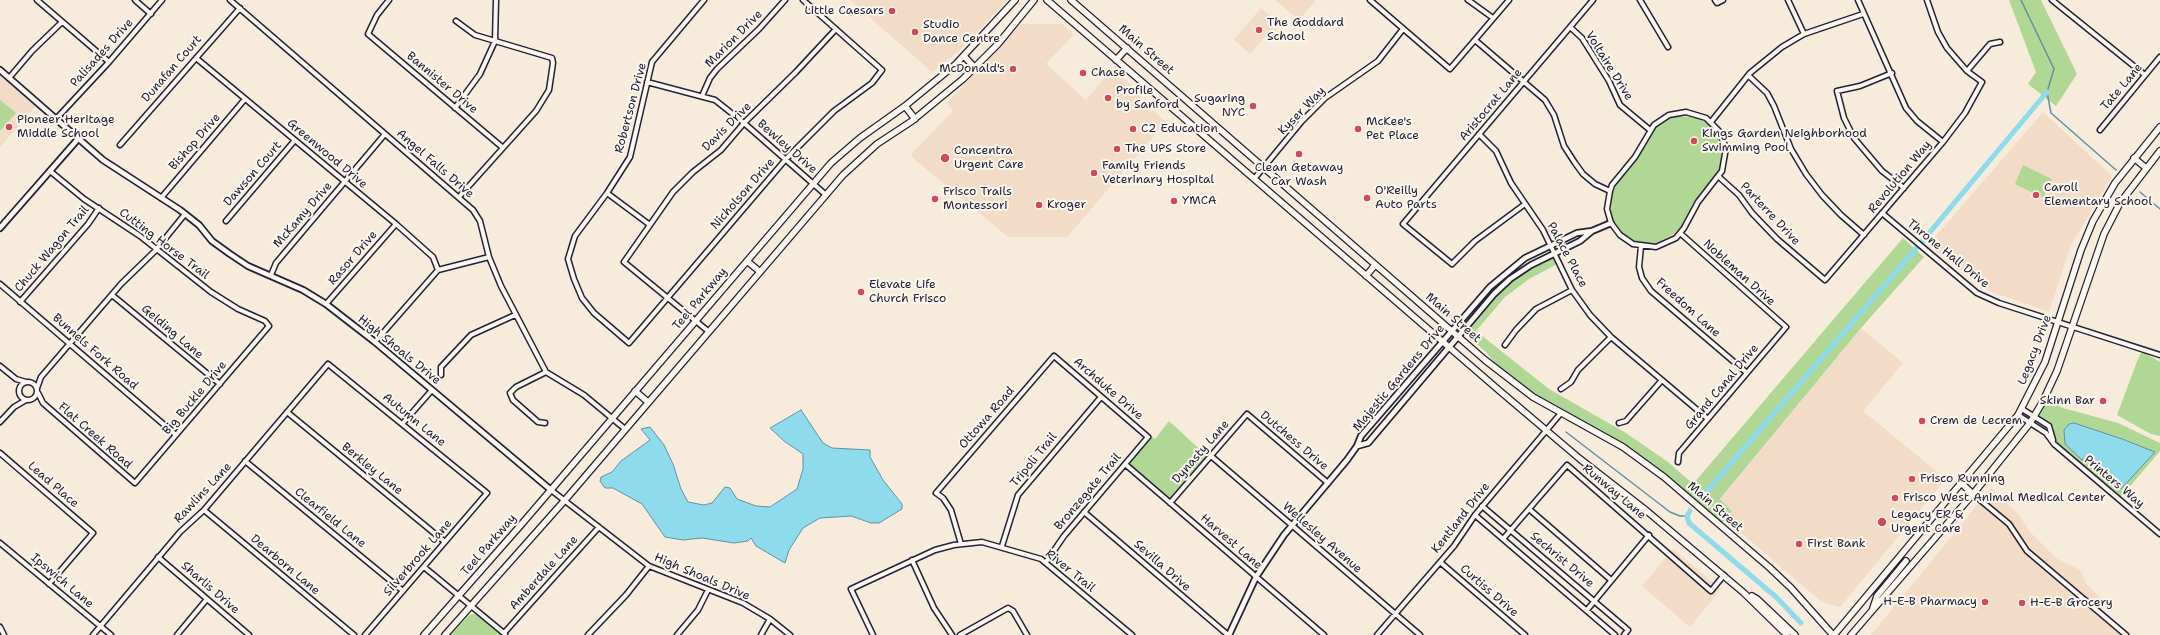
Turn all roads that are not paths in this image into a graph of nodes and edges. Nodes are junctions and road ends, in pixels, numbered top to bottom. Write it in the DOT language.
graph roads {
  1 [pos="37,0"];
  2 [pos="135,0"];
  3 [pos="162,0"];
  4 [pos="230,0"];
  5 [pos="389,0"];
  6 [pos="496,0"];
  7 [pos="704,0"];
  8 [pos="785,0"];
  9 [pos="803,0"];
  10 [pos="1015,0"];
  11 [pos="1034,0"];
  12 [pos="1047,0"];
  13 [pos="1071,0"];
  14 [pos="1370,0"];
  15 [pos="1468,0"];
  16 [pos="1509,0"];
  17 [pos="1593,0"];
  18 [pos="1640,0"];
  19 [pos="1724,0"];
  20 [pos="1788,0"];
  21 [pos="1858,0"];
  22 [pos="1927,0"];
  23 [pos="2052,0"];
  24 [pos="1716,1"];
  25 [pos="240,8"];
  26 [pos="151,14"];
  27 [pos="1863,14"];
  28 [pos="1493,18"];
  29 [pos="456,21"];
  30 [pos="62,22"];
  31 [pos="1570,27"];
  32 [pos="836,29"];
  33 [pos="1403,29"];
  34 [pos="1804,34"];
  35 [pos="1475,40"];
  36 [pos="495,41"];
  37 [pos="2000,42"];
  38 [pos="1668,46"];
  39 [pos="1127,48"];
  40 [pos="964,56"];
  41 [pos="2160,57"];
  42 [pos="196,58"];
  43 [pos="1116,60"];
  44 [pos="109,62"];
  45 [pos="976,68"];
  46 [pos="0,70"];
  47 [pos="1967,71"];
  48 [pos="1892,73"];
  49 [pos="2145,75"];
  50 [pos="1749,76"];
  51 [pos="9,78"];
  52 [pos="1524,81"];
  53 [pos="647,82"];
  54 [pos="702,96"];
  55 [pos="245,99"];
  56 [pos="905,106"];
  57 [pos="455,108"];
  58 [pos="915,118"];
  59 [pos="56,119"];
  60 [pos="1711,122"];
  61 [pos="744,123"];
  62 [pos="2160,127"];
  63 [pos="1650,130"];
  64 [pos="2100,130"];
  65 [pos="385,134"];
  66 [pos="1479,134"];
  67 [pos="78,139"];
  68 [pos="295,140"];
  69 [pos="1943,142"];
  70 [pos="120,145"];
  71 [pos="502,147"];
  72 [pos="2160,151"];
  73 [pos="2134,158"];
  74 [pos="786,159"];
  75 [pos="1263,168"];
  76 [pos="2146,168"];
  77 [pos="50,171"];
  78 [pos="1719,177"];
  79 [pos="1254,179"];
  80 [pos="345,182"];
  81 [pos="813,183"];
  82 [pos="1904,188"];
  83 [pos="1610,191"];
  84 [pos="607,193"];
  85 [pos="826,195"];
  86 [pos="459,197"];
  87 [pos="161,198"];
  88 [pos="1525,204"];
  89 [pos="99,208"];
  90 [pos="1882,213"];
  91 [pos="185,214"];
  92 [pos="226,221"];
  93 [pos="1611,223"];
  94 [pos="396,224"];
  95 [pos="650,225"];
  96 [pos="0,228"];
  97 [pos="1592,231"];
  98 [pos="1680,234"];
  99 [pos="1864,235"];
  100 [pos="1551,246"];
  101 [pos="1640,246"];
  102 [pos="157,249"];
  103 [pos="1555,254"];
  104 [pos="489,257"];
  105 [pos="747,260"];
  106 [pos="1375,265"];
  107 [pos="438,270"];
  108 [pos="759,271"];
  109 [pos="271,275"];
  110 [pos="1366,276"];
  111 [pos="1825,280"];
  112 [pos="0,284"];
  113 [pos="1572,290"];
  114 [pos="112,295"];
  115 [pos="666,298"];
  116 [pos="20,302"];
  117 [pos="326,304"];
  118 [pos="516,314"];
  119 [pos="696,320"];
  120 [pos="2058,323"];
  121 [pos="270,326"];
  122 [pos="1786,327"];
  123 [pos="2071,328"];
  124 [pos="708,331"];
  125 [pos="1452,331"];
  126 [pos="1458,336"];
  127 [pos="1611,337"];
  128 [pos="375,342"];
  129 [pos="629,342"];
  130 [pos="1443,342"];
  131 [pos="69,344"];
  132 [pos="1505,345"];
  133 [pos="1449,347"];
  134 [pos="2160,355"];
  135 [pos="1054,356"];
  136 [pos="328,364"];
  137 [pos="0,366"];
  138 [pos="546,372"];
  139 [pos="1747,373"];
  140 [pos="441,375"];
  141 [pos="12,377"];
  142 [pos="41,377"];
  143 [pos="1662,380"];
  144 [pos="29,382"];
  145 [pos="220,384"];
  146 [pos="1561,389"];
  147 [pos="37,390"];
  148 [pos="432,390"];
  149 [pos="635,391"];
  150 [pos="19,392"];
  151 [pos="1101,396"];
  152 [pos="1394,398"];
  153 [pos="28,400"];
  154 [pos="648,402"];
  155 [pos="43,403"];
  156 [pos="1402,404"];
  157 [pos="14,407"];
  158 [pos="2022,409"];
  159 [pos="287,412"];
  160 [pos="1561,413"];
  161 [pos="1247,414"];
  162 [pos="2018,415"];
  163 [pos="2034,417"];
  164 [pos="612,418"];
  165 [pos="1708,419"];
  166 [pos="0,422"];
  167 [pos="403,423"];
  168 [pos="545,423"];
  169 [pos="1619,423"];
  170 [pos="2030,423"];
  171 [pos="625,429"];
  172 [pos="1546,430"];
  173 [pos="176,436"];
  174 [pos="1148,437"];
  175 [pos="2054,444"];
  176 [pos="1357,446"];
  177 [pos="0,453"];
  178 [pos="1211,456"];
  179 [pos="245,462"];
  180 [pos="1678,462"];
  181 [pos="1125,464"];
  182 [pos="135,483"];
  183 [pos="1328,483"];
  184 [pos="1961,483"];
  185 [pos="551,490"];
  186 [pos="487,493"];
  187 [pos="1973,494"];
  188 [pos="565,500"];
  189 [pos="1170,503"];
  190 [pos="1482,506"];
  191 [pos="1529,509"];
  192 [pos="204,510"];
  193 [pos="1084,512"];
  194 [pos="1475,515"];
  195 [pos="1292,526"];
  196 [pos="599,527"];
  197 [pos="1511,530"];
  198 [pos="2160,534"];
  199 [pos="1649,535"];
  200 [pos="1503,539"];
  201 [pos="445,542"];
  202 [pos="0,543"];
  203 [pos="961,544"];
  204 [pos="1002,546"];
  205 [pos="1900,556"];
  206 [pos="158,557"];
  207 [pos="912,560"];
  208 [pos="1906,561"];
  209 [pos="1046,562"];
  210 [pos="1440,562"];
  211 [pos="649,566"];
  212 [pos="1911,566"];
  213 [pos="424,567"];
  214 [pos="1724,575"];
  215 [pos="1256,577"];
  216 [pos="1611,580"];
  217 [pos="49,584"];
  218 [pos="708,590"];
  219 [pos="403,591"];
  220 [pos="1744,593"];
  221 [pos="458,596"];
  222 [pos="207,599"];
  223 [pos="1594,601"];
  224 [pos="471,606"];
  225 [pos="1587,610"];
  226 [pos="1872,612"];
  227 [pos="1395,614"];
  228 [pos="770,619"];
  229 [pos="100,626"];
  230 [pos="0,628"];
  231 [pos="505,634"];
  232 [pos="4,635"];
  233 [pos="93,635"];
  234 [pos="111,635"];
  235 [pos="177,635"];
  236 [pos="249,635"];
  237 [pos="354,635"];
  238 [pos="365,635"];
  239 [pos="424,635"];
  240 [pos="445,635"];
  241 [pos="588,635"];
  242 [pos="677,635"];
  243 [pos="761,635"];
  244 [pos="790,635"];
  245 [pos="873,635"];
  246 [pos="952,635"];
  247 [pos="960,635"];
  248 [pos="1027,635"];
  249 [pos="1132,635"];
  250 [pos="1228,635"];
  251 [pos="1324,635"];
  252 [pos="1377,635"];
  253 [pos="1420,635"];
  254 [pos="1525,635"];
  255 [pos="1615,635"];
  256 [pos="1624,635"];
  257 [pos="1787,635"];
  258 [pos="1796,635"];
  259 [pos="1834,635"];
  260 [pos="1851,635"];
  261 [pos="2126,635"];
  1 -- 30 [label="street"];
  2 -- 26 [label="street"];
  3 -- 26 [label="street, Palisades Drive"];
  4 -- 25 [label="street, Angel Falls Drive"];
  5 -- 57 [label="street, Bannister Drive"];
  6 -- 36 [label="street"];
  7 -- 53 [label="street, Robertson Drive"];
  8 -- 54 [label="street, Marion Drive"];
  9 -- 32 [label="street"];
  10 -- 40 [label="main road, Teel Parkway"];
  11 -- 45 [label="main road"];
  12 -- 43 [label="main road, Main Street"];
  13 -- 39 [label="main road, Main Street"];
  14 -- 33 [label="street"];
  15 -- 28 [label="street"];
  16 -- 28 [label="street"];
  17 -- 31 [label="street, Aristocrat Lane"];
  18 -- 38 [label="street"];
  19 -- 24 [label="street"];
  20 -- 34 [label="street"];
  21 -- 27 [label="street"];
  22 -- 47 [label="street"];
  23 -- 49 [label="street"];
  25 -- 42 [label="street, Dunafan Court"];
  25 -- 65 [label="street, Angel Falls Drive"];
  26 -- 44 [label="street, Palisades Drive"];
  27 -- 34 [label="street"];
  27 -- 48 [label="street"];
  28 -- 35 [label="street"];
  29 -- 36 [label="street"];
  30 -- 44 [label="street"];
  30 -- 51 [label="street"];
  31 -- 52 [label="street, Aristocrat Lane"];
  31 -- 63 [label="street, Voltaire Drive"];
  32 -- 61 [label="street, Davis Drive"];
  32 -- 74 [label="street, Nicholson Drive"];
  33 -- 35 [label="street"];
  33 -- 75 [label="street, Kyser Way"];
  34 -- 50 [label="street"];
  35 -- 52 [label="street"];
  36 -- 57 [label="street"];
  36 -- 71 [label="street"];
  37 -- 47 [label="street"];
  39 -- 43 [label="main road"];
  39 -- 75 [label="main road, Main Street"];
  40 -- 45 [label="main road"];
  40 -- 56 [label="main road, Teel Parkway"];
  41 -- 49 [label="street, Tate Lane"];
  42 -- 55 [label="street, Greenwood Drive"];
  42 -- 70 [label="street, Dunafan Court"];
  43 -- 79 [label="main road, Main Street"];
  44 -- 59 [label="street, Palisades Drive"];
  45 -- 58 [label="main road"];
  46 -- 51 [label="street, High Shoals Drive"];
  47 -- 69 [label="street, Revolution Way"];
  48 -- 69 [label="street"];
  48 -- 82 [label="street"];
  49 -- 64 [label="street, Tate Lane"];
  50 -- 60 [label="street"];
  50 -- 99 [label="street"];
  51 -- 59 [label="street, High Shoals Drive"];
  52 -- 66 [label="street, Aristocrat Lane"];
  52 -- 83 [label="street"];
  53 -- 54 [label="street, Bewley Drive"];
  53 -- 84 [label="street, Robertson Drive"];
  54 -- 61 [label="street, Bewley Drive"];
  55 -- 68 [label="street, Greenwood Drive"];
  55 -- 87 [label="street, Bishop Drive"];
  56 -- 58 [label="main road"];
  56 -- 81 [label="main road, Teel Parkway"];
  57 -- 71 [label="street, Bannister Drive"];
  58 -- 85 [label="main road"];
  59 -- 67 [label="street, High Shoals Drive"];
  60 -- 63 [label="street"];
  60 -- 78 [label="street"];
  61 -- 74 [label="street, Bewley Drive"];
  61 -- 95 [label="street, Davis Drive"];
  62 -- 73 [label="main road, Legacy Drive"];
  63 -- 83 [label="street"];
  65 -- 80 [label="street, McKamy Drive"];
  65 -- 86 [label="street, Angel Falls Drive"];
  66 -- 88 [label="street, Palace Place"];
  66 -- 88 [label="street, Aristocrat Lane"];
  67 -- 77 [label="street"];
  67 -- 87 [label="street, High Shoals Drive"];
  68 -- 80 [label="street, Greenwood Drive"];
  68 -- 92 [label="street, Dawson Court"];
  69 -- 82 [label="street, Revolution Way"];
  71 -- 86 [label="street"];
  72 -- 76 [label="main road"];
  73 -- 76 [label="main road"];
  73 -- 120 [label="main road, Legacy Drive"];
  74 -- 81 [label="street, Bewley Drive"];
  74 -- 115 [label="street, Nicholson Drive"];
  75 -- 79 [label="street, Kyser Way"];
  75 -- 106 [label="main road, Main Street"];
  76 -- 123 [label="main road"];
  77 -- 89 [label="street, Cutting Horse Trail"];
  77 -- 96 [label="street"];
  78 -- 98 [label="street"];
  78 -- 111 [label="street, Parterre Drive"];
  79 -- 110 [label="main road, Main Street"];
  80 -- 94 [label="street, Greenwood Drive"];
  80 -- 109 [label="street, McKamy Drive"];
  81 -- 85 [label="street, Bewley Drive"];
  81 -- 105 [label="main road, Teel Parkway"];
  82 -- 90 [label="street, Revolution Way"];
  83 -- 93 [label="street"];
  84 -- 95 [label="street"];
  84 -- 129 [label="street, Robertson Drive"];
  85 -- 108 [label="main road"];
  86 -- 104 [label="street, Angel Falls Drive"];
  87 -- 91 [label="street, High Shoals Drive"];
  88 -- 100 [label="street, Palace Place"];
  89 -- 102 [label="street, Cutting Horse Trail"];
  89 -- 116 [label="street, Chuck Wagon Trail"];
  90 -- 99 [label="street, Revolution Way"];
  90 -- 120 [label="street, Throne Hall Drive"];
  91 -- 102 [label="street"];
  91 -- 109 [label="street, High Shoals Drive"];
  93 -- 97 [label="street, Majestic Gardens Drive"];
  93 -- 101 [label="street"];
  94 -- 107 [label="street, Greenwood Drive"];
  94 -- 117 [label="street, Rasor Drive"];
  95 -- 115 [label="street, Davis Drive"];
  97 -- 100 [label="street, Majestic Gardens Drive"];
  97 -- 103 [label="street, Majestic Gardens Drive"];
  98 -- 101 [label="street"];
  98 -- 122 [label="street, Nobleman Drive"];
  99 -- 111 [label="street, Revolution Way"];
  100 -- 103 [label="street, Palace Place"];
  100 -- 125 [label="street, Majestic Gardens Drive"];
  101 -- 139 [label="street, Freedom Lane"];
  102 -- 114 [label="street"];
  102 -- 121 [label="street, Cutting Horse Trail"];
  103 -- 113 [label="street, Palace Place"];
  103 -- 126 [label="street, Majestic Gardens Drive"];
  104 -- 107 [label="street"];
  104 -- 118 [label="street, Angel Falls Drive"];
  105 -- 108 [label="main road"];
  105 -- 119 [label="main road, Teel Parkway"];
  106 -- 110 [label="main road"];
  106 -- 125 [label="main road, Main Street"];
  107 -- 128 [label="street"];
  108 -- 124 [label="main road"];
  109 -- 117 [label="street, High Shoals Drive"];
  110 -- 130 [label="main road, Main Street"];
  112 -- 116 [label="street, Bunnels Fork Road"];
  113 -- 127 [label="street, Palace Place"];
  113 -- 132 [label="street"];
  114 -- 131 [label="street"];
  114 -- 145 [label="street, Gelding Lane"];
  115 -- 119 [label="street"];
  115 -- 129 [label="street, Nicholson Drive"];
  116 -- 131 [label="street, Bunnels Fork Road"];
  117 -- 128 [label="street, High Shoals Drive"];
  118 -- 138 [label="street, Angel Falls Drive"];
  118 -- 140 [label="street"];
  119 -- 124 [label="street"];
  119 -- 149 [label="main road, Teel Parkway"];
  120 -- 123 [label="street, Throne Hall Drive"];
  120 -- 158 [label="main road, Legacy Drive"];
  121 -- 145 [label="street, Big Buckle Drive"];
  122 -- 139 [label="street, Grand Canal Drive"];
  123 -- 134 [label="street, Throne Hall Drive"];
  123 -- 163 [label="main road"];
  124 -- 154 [label="main road"];
  125 -- 126 [label="main road, Main Street"];
  125 -- 130 [label="street, Majestic Gardens Drive"];
  126 -- 133 [label="street, Majestic Gardens Drive"];
  126 -- 160 [label="main road, Main Street"];
  127 -- 143 [label="street, Palace Place"];
  127 -- 146 [label="street"];
  128 -- 148 [label="street, High Shoals Drive"];
  130 -- 133 [label="main road, Main Street"];
  130 -- 152 [label="street, Majestic Gardens Drive"];
  131 -- 142 [label="street"];
  131 -- 173 [label="street, Bunnels Fork Road"];
  133 -- 156 [label="street, Majestic Gardens Drive"];
  133 -- 172 [label="main road, Main Street"];
  135 -- 151 [label="street, Archduke Drive"];
  135 -- 203 [label="street, Ottowa Road"];
  136 -- 159 [label="street, Rawlins Lane"];
  136 -- 167 [label="street, Autumn Lane"];
  137 -- 141 [label="street"];
  138 -- 164 [label="street"];
  138 -- 168 [label="street"];
  139 -- 165 [label="street, Grand Canal Drive"];
  141 -- 144 [label="street"];
  141 -- 150 [label="street"];
  142 -- 144 [label="street"];
  142 -- 147 [label="street"];
  143 -- 165 [label="street, Palace Place"];
  143 -- 169 [label="street"];
  144 -- 147 [label="street"];
  144 -- 150 [label="street"];
  145 -- 173 [label="street, Big Buckle Drive"];
  147 -- 153 [label="street"];
  147 -- 155 [label="street, Flat Creek Road"];
  148 -- 167 [label="street"];
  148 -- 185 [label="street, High Shoals Drive"];
  149 -- 154 [label="main road"];
  149 -- 164 [label="main road, Teel Parkway"];
  150 -- 153 [label="street"];
  150 -- 157 [label="street"];
  151 -- 174 [label="street, Archduke Drive"];
  151 -- 204 [label="street, Tripoli Trail"];
  152 -- 156 [label="street"];
  152 -- 176 [label="street, Majestic Gardens Drive"];
  153 -- 155 [label="street, Flat Creek Road"];
  153 -- 157 [label="street"];
  154 -- 171 [label="main road"];
  155 -- 182 [label="street, Flat Creek Road"];
  156 -- 176 [label="street, Majestic Gardens Drive"];
  157 -- 166 [label="street"];
  158 -- 162 [label="main road, Legacy Drive"];
  158 -- 163 [label="street"];
  159 -- 179 [label="street, Rawlins Lane"];
  159 -- 201 [label="street, Berkley Lane"];
  160 -- 172 [label="street, Kentland Drive"];
  160 -- 259 [label="main road, Main Street"];
  161 -- 178 [label="street, Dynasty Lane"];
  161 -- 183 [label="street, Dutchess Drive"];
  162 -- 170 [label="street, Printers Way"];
  162 -- 184 [label="main road, Legacy Drive"];
  163 -- 170 [label="main road"];
  163 -- 175 [label="street"];
  164 -- 171 [label="street"];
  164 -- 185 [label="main road, Teel Parkway"];
  165 -- 180 [label="street, Grand Canal Drive"];
  167 -- 186 [label="street, Autumn Lane"];
  170 -- 175 [label="street, Printers Way"];
  170 -- 187 [label="main road"];
  171 -- 188 [label="main road"];
  172 -- 190 [label="street, Kentland Drive"];
  172 -- 214 [label="main road, Main Street"];
  173 -- 182 [label="street, Big Buckle Drive"];
  174 -- 181 [label="street, Bronzegate Trail"];
  175 -- 198 [label="street, Printers Way"];
  176 -- 183 [label="street, Majestic Gardens Drive"];
  177 -- 217 [label="street, Lead Place"];
  178 -- 189 [label="street, Dynasty Lane"];
  178 -- 195 [label="street, Wellesley Avenue"];
  179 -- 192 [label="street, Rawlins Lane"];
  179 -- 219 [label="street, Clearfield Lane"];
  181 -- 189 [label="street, Harvest Lane"];
  181 -- 193 [label="street, Bronzegate Trail"];
  183 -- 195 [label="street, Majestic Gardens Drive"];
  184 -- 187 [label="main road"];
  184 -- 205 [label="main road, Legacy Drive"];
  185 -- 188 [label="street, High Shoals Drive"];
  185 -- 221 [label="main road, Teel Parkway"];
  186 -- 201 [label="street, Silverbrook Lane"];
  187 -- 212 [label="main road"];
  187 -- 261 [label="street"];
  188 -- 196 [label="street, High Shoals Drive"];
  188 -- 224 [label="main road"];
  189 -- 215 [label="street, Harvest Lane"];
  190 -- 194 [label="street, Kentland Drive"];
  190 -- 197 [label="street, Sechrist Drive"];
  191 -- 197 [label="street"];
  191 -- 199 [label="street, Runway Lane"];
  191 -- 216 [label="street"];
  192 -- 206 [label="street, Rawlins Lane"];
  192 -- 237 [label="street, Dearborn Lane"];
  193 -- 209 [label="street, Bronzegate Trail"];
  193 -- 250 [label="street, Sevilla Drive"];
  194 -- 200 [label="street, Sechrist Drive"];
  194 -- 210 [label="street, Kentland Drive"];
  195 -- 215 [label="street, Majestic Gardens Drive"];
  195 -- 227 [label="street, Wellesley Avenue"];
  196 -- 211 [label="street, High Shoals Drive"];
  196 -- 231 [label="street, Amberdale Lane"];
  197 -- 200 [label="street"];
  197 -- 223 [label="street, Sechrist Drive"];
  199 -- 214 [label="street, Runway Lane"];
  199 -- 216 [label="street"];
  200 -- 225 [label="street, Sechrist Drive"];
  201 -- 213 [label="street, Silverbrook Lane"];
  202 -- 217 [label="street, Ipswich Lane"];
  203 -- 204 [label="street, River Trail"];
  203 -- 207 [label="street, River Trail"];
  204 -- 209 [label="street, River Trail"];
  205 -- 208 [label="main road"];
  205 -- 259 [label="main road, Legacy Drive"];
  206 -- 222 [label="street, Sharlis Drive"];
  206 -- 229 [label="street, Rawlins Lane"];
  207 -- 245 [label="street, River Trail"];
  207 -- 246 [label="street"];
  208 -- 212 [label="main road"];
  208 -- 226 [label="main road"];
  209 -- 249 [label="street, River Trail"];
  210 -- 227 [label="street, Kentland Drive"];
  210 -- 254 [label="street, Curtiss Drive"];
  211 -- 218 [label="street, High Shoals Drive"];
  211 -- 241 [label="street"];
  212 -- 226 [label="main road"];
  213 -- 219 [label="street, Silverbrook Lane"];
  213 -- 221 [label="street"];
  214 -- 220 [label="main road, Main Street"];
  215 -- 250 [label="street, Majestic Gardens Drive"];
  215 -- 251 [label="street, Harvest Lane"];
  216 -- 223 [label="street"];
  217 -- 229 [label="street, Ipswich Lane"];
  218 -- 228 [label="street, High Shoals Drive"];
  218 -- 242 [label="street"];
  219 -- 238 [label="street, Silverbrook Lane"];
  220 -- 257 [label="main road, Main Street"];
  220 -- 258 [label="main road"];
  221 -- 224 [label="street"];
  221 -- 239 [label="main road, Teel Parkway"];
  222 -- 235 [label="street"];
  222 -- 236 [label="street, Sharlis Drive"];
  223 -- 225 [label="street"];
  223 -- 256 [label="street, Sechrist Drive"];
  224 -- 231 [label="street"];
  224 -- 240 [label="main road"];
  225 -- 255 [label="street, Sechrist Drive"];
  226 -- 260 [label="main road"];
  227 -- 252 [label="street, Kentland Drive"];
  227 -- 253 [label="street, Wellesley Avenue"];
  228 -- 243 [label="street"];
  228 -- 244 [label="street, High Shoals Drive"];
  229 -- 233 [label="street, Rawlins Lane"];
  229 -- 234 [label="street, Ipswich Lane"];
  230 -- 232 [label="street"];
  247 -- 248 [label="street"];
}
